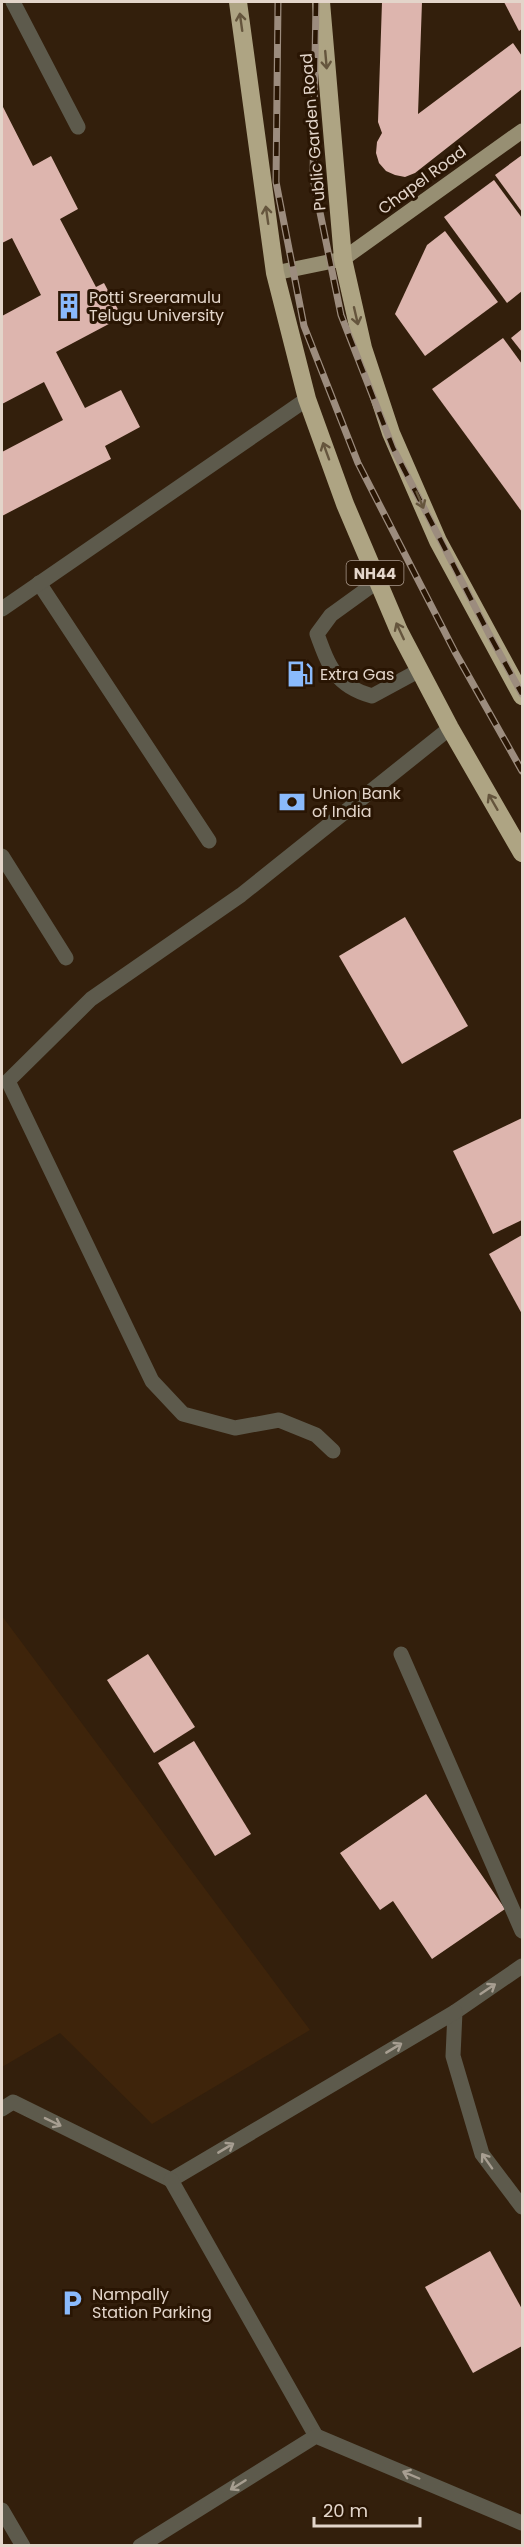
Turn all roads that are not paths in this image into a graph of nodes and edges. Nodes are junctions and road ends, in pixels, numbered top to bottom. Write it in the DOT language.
graph roads {
  1 [pos="13,2"];
  2 [pos="238,2"];
  3 [pos="321,2"];
  4 [pos="78,127"];
  5 [pos="522,131"];
  6 [pos="344,259"];
  7 [pos="275,273"];
  8 [pos="307,399"];
  9 [pos="378,581"];
  10 [pos="39,583"];
  11 [pos="2,609"];
  12 [pos="420,670"];
  13 [pos="522,696"];
  14 [pos="450,728"];
  15 [pos="208,841"];
  16 [pos="522,853"];
  17 [pos="2,856"];
  18 [pos="66,958"];
  19 [pos="333,1451"];
  20 [pos="401,1654"];
  21 [pos="522,1931"];
  22 [pos="522,1966"];
  23 [pos="455,2012"];
  24 [pos="2,2109"];
  25 [pos="171,2180"];
  26 [pos="522,2207"];
  27 [pos="316,2436"];
  28 [pos="2,2510"];
  29 [pos="522,2523"];
  30 [pos="23,2546"];
  31 [pos="140,2546"];
  1 -- 4 [label="street"];
  7 -- 2 [label="highway, NH44, one-way"];
  3 -- 6 [label="highway, Public Garden Road, one-way"];
  5 -- 6 [label="main road, Chapel Road"];
  6 -- 7 [label="main road"];
  6 -- 13 [label="highway, Public Garden Road, one-way"];
  7 -- 8 [label="highway, NH44"];
  9 -- 8 [label="highway, NH44, one-way"];
  8 -- 10 [label="street"];
  12 -- 9 [label="highway, NH44, one-way"];
  9 -- 12 [label="street"];
  10 -- 11 [label="street"];
  10 -- 15 [label="street"];
  12 -- 14 [label="highway, NH44"];
  16 -- 14 [label="highway, NH44, one-way"];
  14 -- 19 [label="street"];
  17 -- 18 [label="street"];
  20 -- 21 [label="street"];
  23 -- 22 [label="street, one-way"];
  25 -- 23 [label="street, one-way"];
  26 -- 23 [label="street, one-way"];
  24 -- 25 [label="street, one-way"];
  25 -- 27 [label="street"];
  29 -- 27 [label="street, one-way"];
  27 -- 31 [label="street, one-way"];
  28 -- 30 [label="street"];
}
